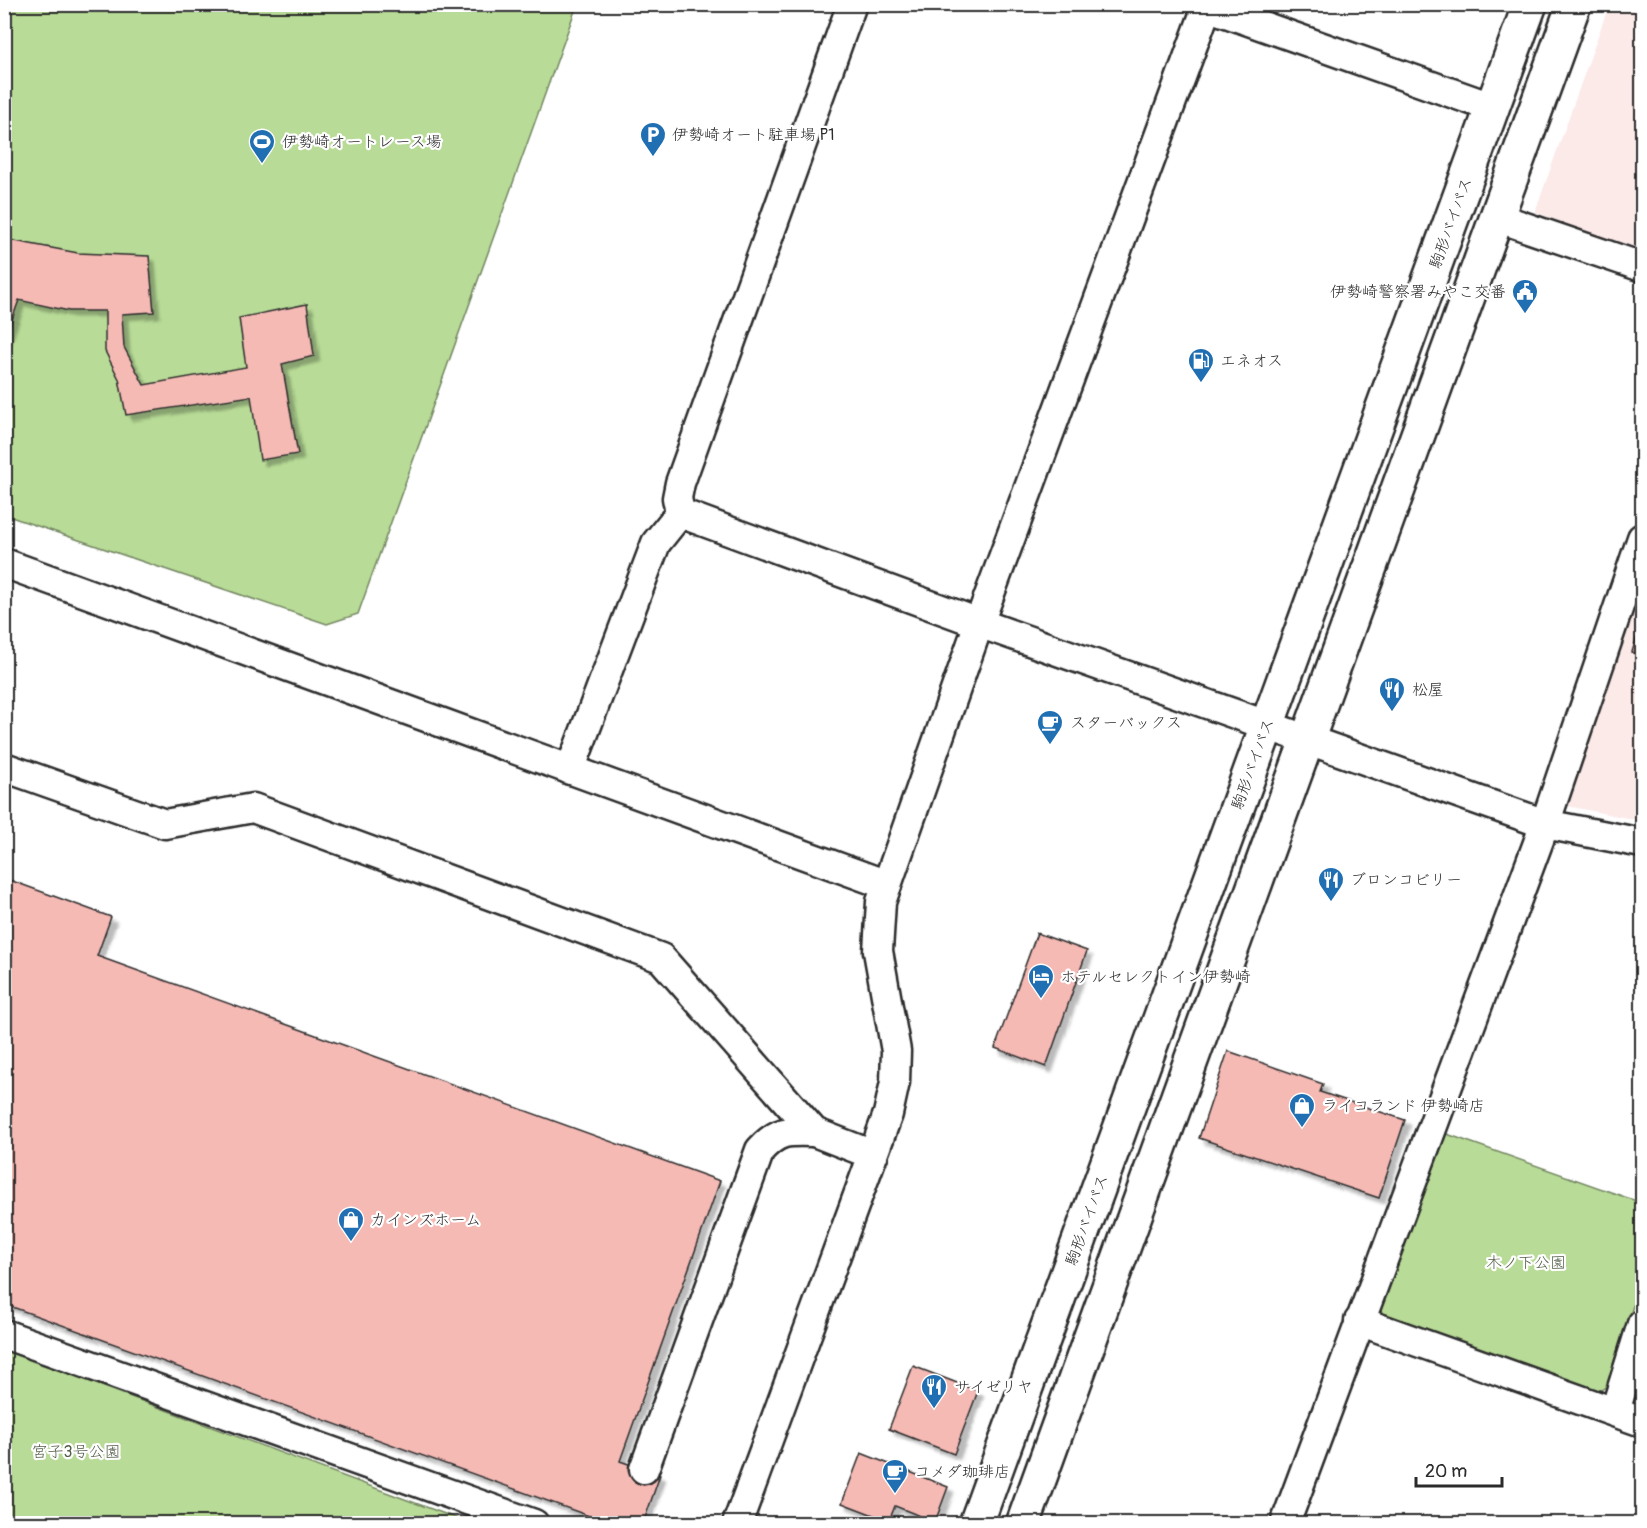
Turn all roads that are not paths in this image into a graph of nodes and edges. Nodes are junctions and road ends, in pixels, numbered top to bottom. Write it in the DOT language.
graph roads {
  1 [pos="852,4"];
  2 [pos="1530,4"];
  3 [pos="1574,4"];
  4 [pos="1205,5"];
  5 [pos="1494,108"];
  6 [pos="1496,217"];
  7 [pos="1642,267"];
  8 [pos="681,513"];
  9 [pos="1642,538"];
  10 [pos="4,563"];
  11 [pos="979,623"];
  12 [pos="1266,726"];
  13 [pos="1309,739"];
  14 [pos="4,767"];
  15 [pos="570,770"];
  16 [pos="1545,824"];
  17 [pos="1642,843"];
  18 [pos="888,885"];
  19 [pos="814,1132"];
  20 [pos="873,1155"];
  21 [pos="1359,1321"];
  22 [pos="1642,1324"];
  23 [pos="4,1334"];
  24 [pos="1615,1411"];
  25 [pos="1642,1422"];
  26 [pos="644,1469"];
  27 [pos="518,1521"];
  28 [pos="736,1524"];
  29 [pos="976,1524"];
  30 [pos="1023,1524"];
  31 [pos="1285,1524"];
  1 -- 8 [label="street"];
  2 -- 5 [label="main road, 駒形バイパス"];
  3 -- 6 [label="main road"];
  4 -- 5 [label="street"];
  4 -- 11 [label="street"];
  5 -- 12 [label="main road, 駒形バイパス"];
  6 -- 7 [label="street"];
  6 -- 13 [label="main road"];
  8 -- 11 [label="street"];
  8 -- 15 [label="street"];
  9 -- 16 [label="street"];
  10 -- 15 [label="street"];
  11 -- 12 [label="street"];
  11 -- 18 [label="street"];
  12 -- 13 [label="street"];
  12 -- 29 [label="main road, 駒形バイパス"];
  13 -- 16 [label="street"];
  13 -- 30 [label="main road"];
  14 -- 19 [label="street"];
  15 -- 18 [label="street"];
  16 -- 17 [label="street"];
  16 -- 21 [label="street"];
  18 -- 20 [label="street"];
  19 -- 20 [label="street"];
  19 -- 26 [label="street"];
  20 -- 28 [label="street"];
  21 -- 24 [label="street"];
  21 -- 31 [label="street"];
  22 -- 24 [label="street"];
  23 -- 27 [label="street"];
  24 -- 25 [label="street"];
}
